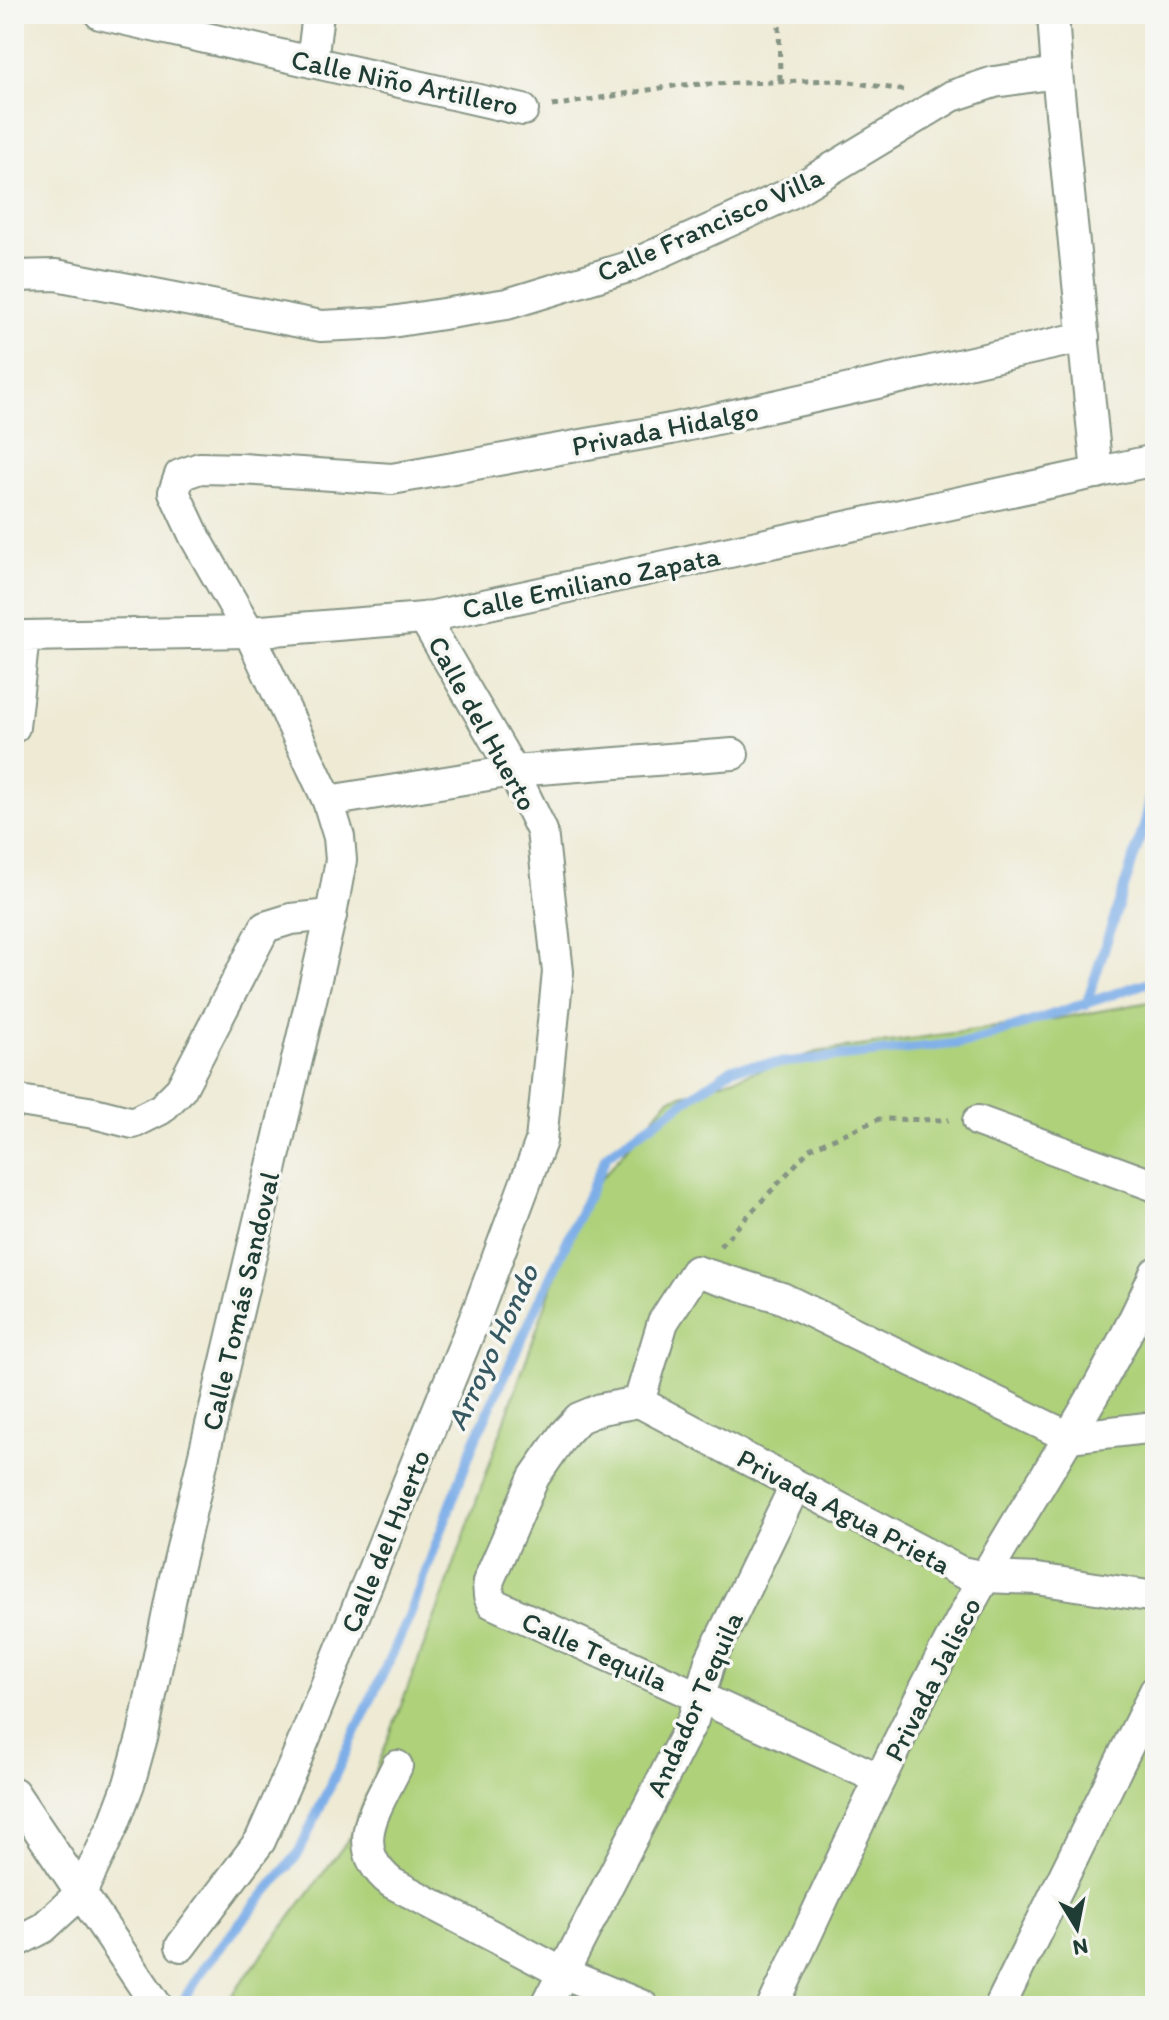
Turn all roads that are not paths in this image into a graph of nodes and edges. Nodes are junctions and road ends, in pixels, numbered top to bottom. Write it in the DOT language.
graph roads {
  1 [pos="100,14"];
  2 [pos="318,14"];
  3 [pos="1053,14"];
  4 [pos="312,62"];
  5 [pos="1057,73"];
  6 [pos="523,110"];
  7 [pos="14,276"];
  8 [pos="1084,337"];
  9 [pos="1145,462"];
  10 [pos="1097,473"];
  11 [pos="424,618"];
  12 [pos="249,632"];
  13 [pos="14,727"];
  14 [pos="733,754"];
  15 [pos="513,771"];
  16 [pos="328,801"];
  17 [pos="331,915"];
  18 [pos="14,1100"];
  19 [pos="978,1121"];
  20 [pos="1155,1186"];
  21 [pos="1155,1273"];
  22 [pos="639,1402"];
  23 [pos="1155,1427"];
  24 [pos="1069,1437"];
  25 [pos="795,1486"];
  26 [pos="985,1577"];
  27 [pos="1155,1597"];
  28 [pos="1155,1691"];
  29 [pos="699,1698"];
  30 [pos="397,1766"];
  31 [pos="880,1779"];
  32 [pos="14,1793"];
  33 [pos="81,1893"];
  34 [pos="14,1943"];
  35 [pos="181,1946"];
  36 [pos="563,1973"];
  37 [pos="151,1998"];
  38 [pos="546,2006"];
  39 [pos="643,2006"];
  40 [pos="773,2006"];
  41 [pos="1000,2006"];
  1 -- 4 [label="street, Calle Niño Artillero"];
  2 -- 4 [label="street"];
  3 -- 5 [label="street"];
  4 -- 6 [label="street, Calle Niño Artillero"];
  5 -- 7 [label="street, Calle Francisco Villa"];
  5 -- 8 [label="street"];
  8 -- 10 [label="street"];
  8 -- 12 [label="street, Privada Hidalgo"];
  9 -- 10 [label="street, Calle Emiliano Zapata"];
  10 -- 11 [label="street, Calle Emiliano Zapata"];
  11 -- 12 [label="street, Calle Emiliano Zapata"];
  11 -- 15 [label="street, Calle del Huerto"];
  12 -- 13 [label="street, Calle Emiliano Zapata"];
  12 -- 16 [label="street, Calle Tomás Sandoval"];
  14 -- 15 [label="street"];
  15 -- 16 [label="street"];
  15 -- 35 [label="street, Calle del Huerto"];
  16 -- 17 [label="street, Calle Tomás Sandoval"];
  17 -- 18 [label="street"];
  17 -- 33 [label="street, Calle Tomás Sandoval"];
  19 -- 20 [label="street"];
  21 -- 24 [label="street, Privada Jalisco"];
  22 -- 24 [label="street"];
  22 -- 25 [label="street, Privada Agua Prieta"];
  22 -- 29 [label="street, Calle Tequila"];
  23 -- 24 [label="street"];
  24 -- 26 [label="street, Privada Jalisco"];
  25 -- 26 [label="street, Privada Agua Prieta"];
  25 -- 29 [label="street, Andador Tequila"];
  26 -- 27 [label="street, Privada Agua Prieta"];
  26 -- 31 [label="street, Privada Jalisco"];
  28 -- 41 [label="street"];
  29 -- 31 [label="street, Calle Tequila"];
  29 -- 36 [label="street, Andador Tequila"];
  30 -- 36 [label="street"];
  31 -- 40 [label="street, Privada Jalisco"];
  32 -- 33 [label="street"];
  33 -- 34 [label="street, Calle Tomás Sandoval"];
  33 -- 37 [label="street"];
  36 -- 38 [label="street, Andador Tequila"];
  36 -- 39 [label="street"];
}
